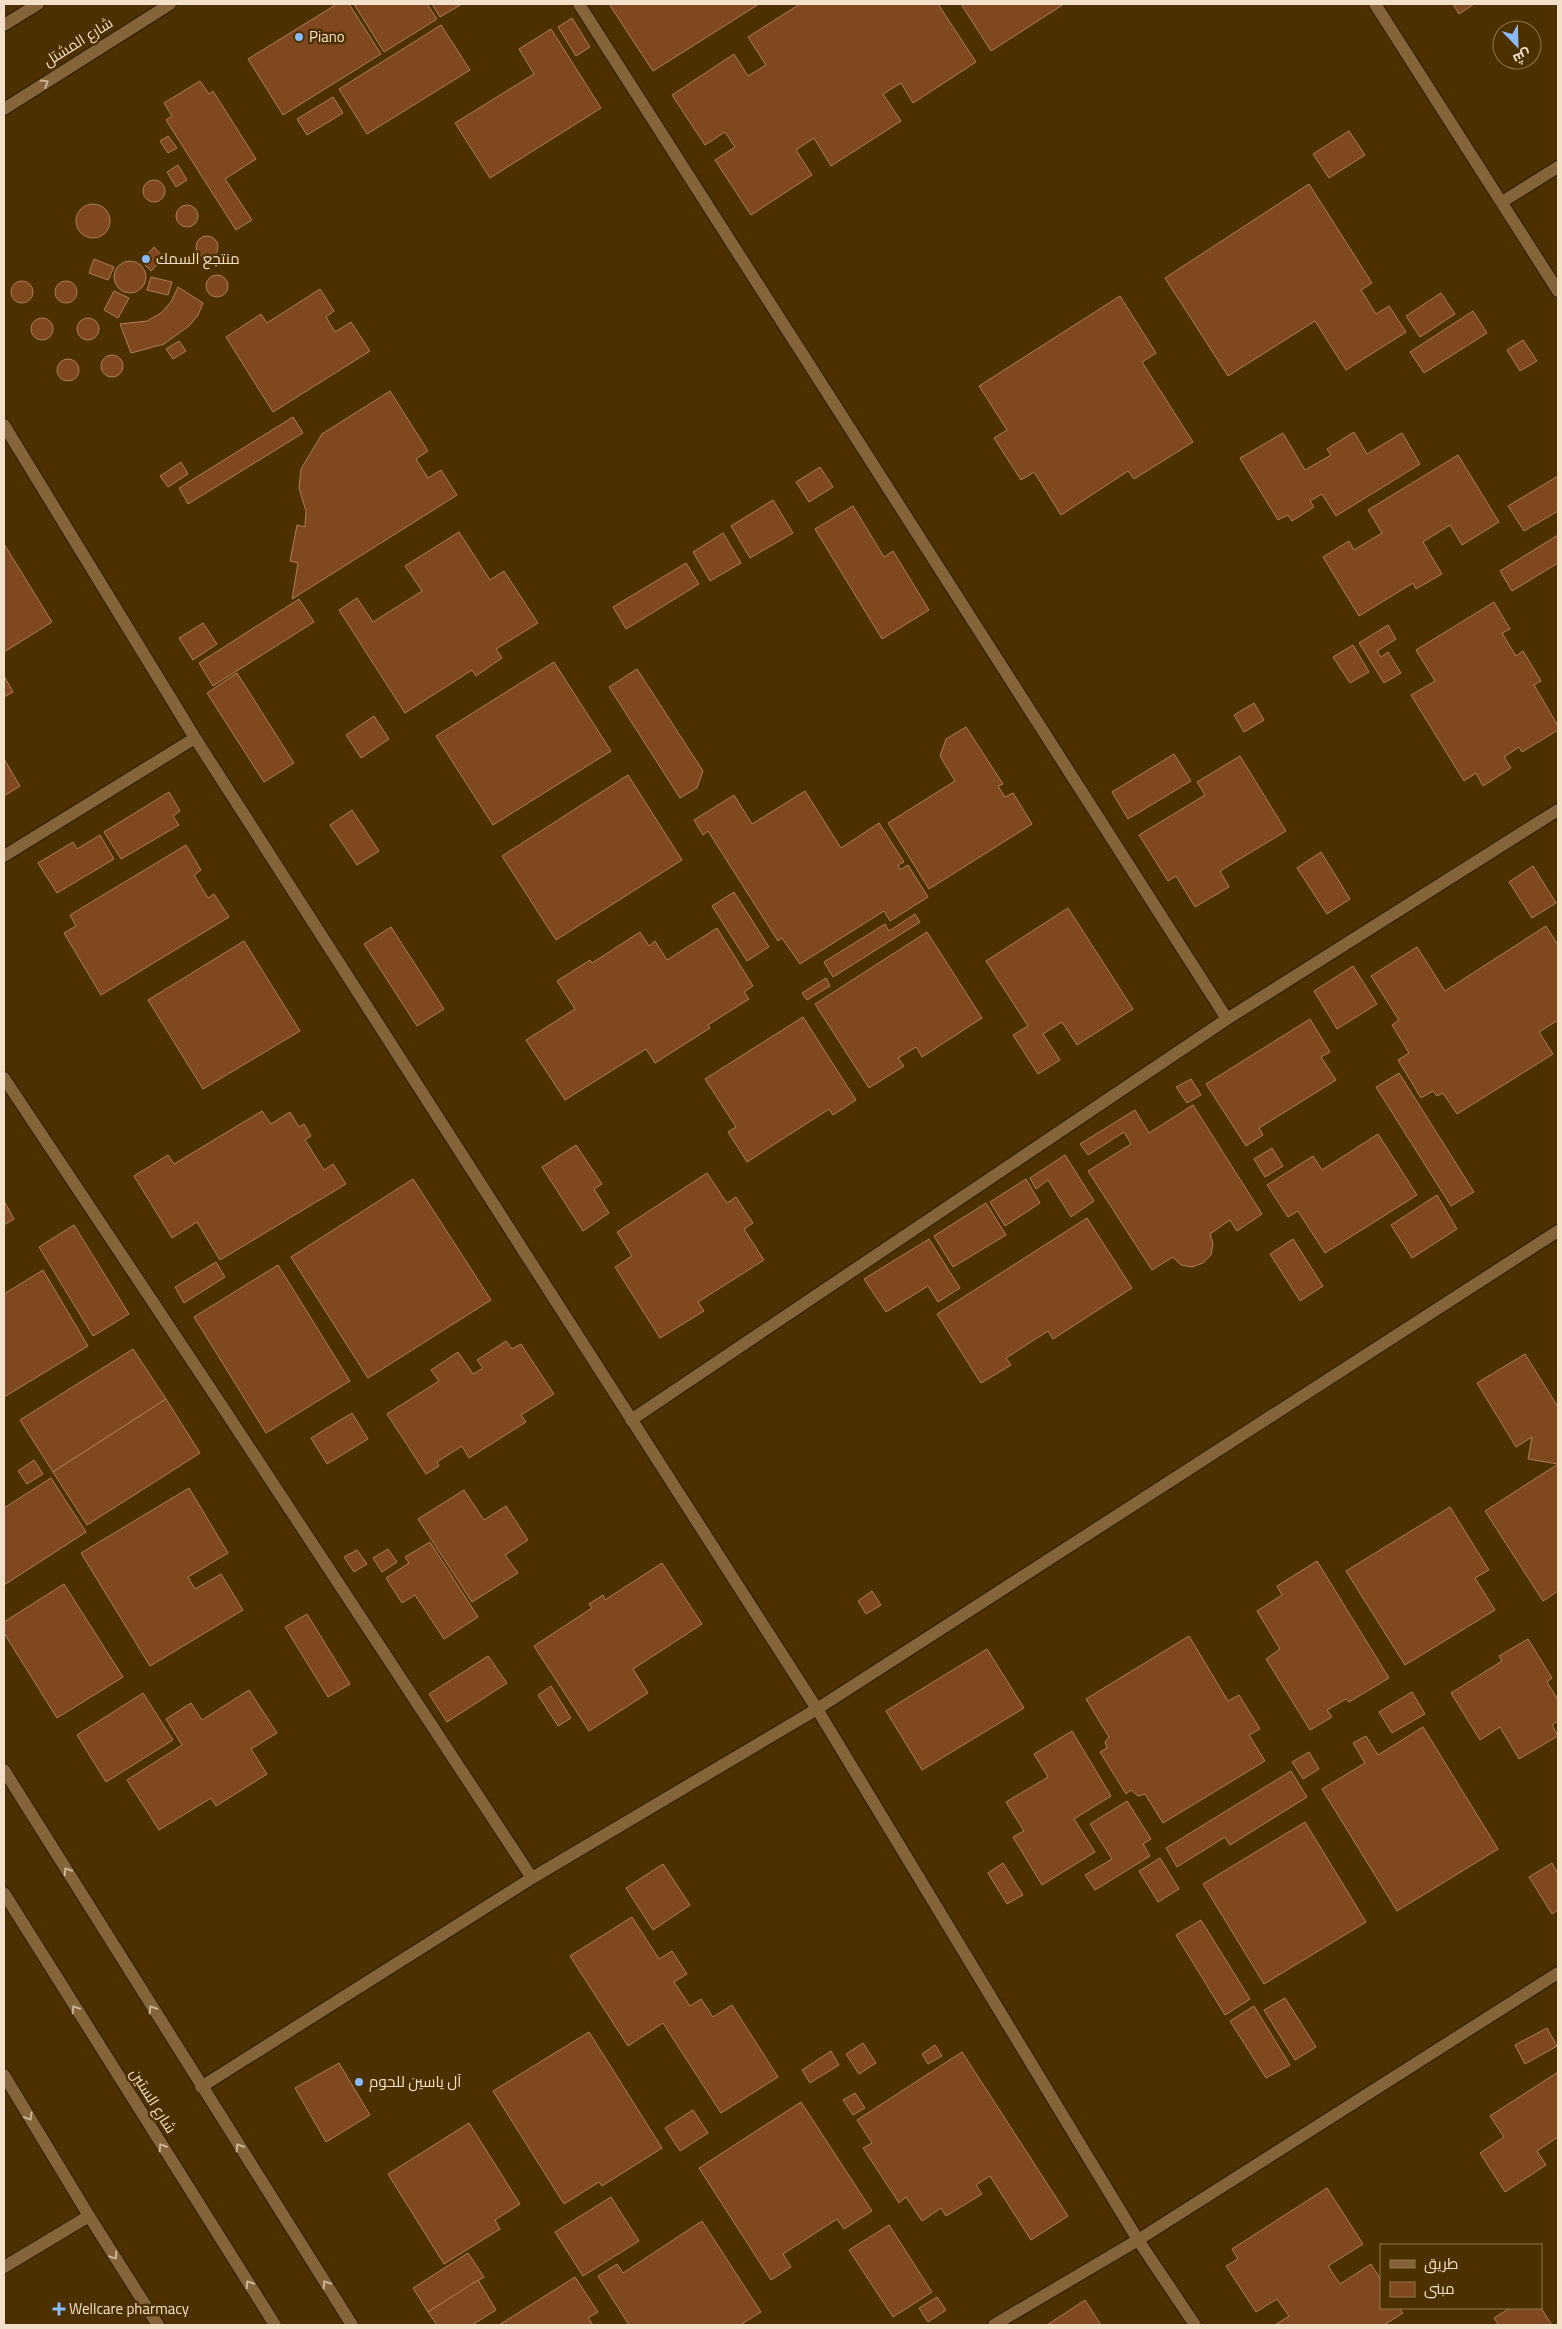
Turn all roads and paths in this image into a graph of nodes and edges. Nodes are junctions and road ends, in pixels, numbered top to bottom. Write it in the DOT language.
graph roads {
  1 [pos="38,4"];
  2 [pos="170,4"];
  3 [pos="580,4"];
  4 [pos="1375,4"];
  5 [pos="4,25"];
  6 [pos="4,109"];
  7 [pos="1558,167"];
  8 [pos="1502,202"];
  9 [pos="1558,291"];
  10 [pos="4,424"];
  11 [pos="195,738"];
  12 [pos="1558,810"];
  13 [pos="4,856"];
  14 [pos="1228,1019"];
  15 [pos="4,1078"];
  16 [pos="1558,1230"];
  17 [pos="631,1420"];
  18 [pos="817,1708"];
  19 [pos="4,1770"];
  20 [pos="532,1878"];
  21 [pos="4,1893"];
  22 [pos="1558,1973"];
  23 [pos="4,2075"];
  24 [pos="201,2087"];
  25 [pos="89,2216"];
  26 [pos="1138,2240"];
  27 [pos="4,2267"];
  28 [pos="158,2325"];
  29 [pos="275,2325"];
  30 [pos="352,2325"];
  31 [pos="994,2325"];
  32 [pos="1195,2325"];
  1 -- 5 [label="street"];
  6 -- 2 [label="street, شارع المشتل, one-way"];
  3 -- 14 [label="street"];
  4 -- 8 [label="street"];
  7 -- 8 [label="street"];
  8 -- 9 [label="street"];
  10 -- 11 [label="street"];
  11 -- 13 [label="street"];
  11 -- 17 [label="street"];
  12 -- 14 [label="street"];
  14 -- 17 [label="street"];
  15 -- 20 [label="street"];
  16 -- 18 [label="street"];
  17 -- 18 [label="street"];
  18 -- 20 [label="street"];
  18 -- 26 [label="street"];
  24 -- 19 [label="street, one-way"];
  20 -- 24 [label="street"];
  29 -- 21 [label="street, شارع الستين, one-way"];
  22 -- 26 [label="street"];
  23 -- 25 [label="street, one-way"];
  30 -- 24 [label="street, one-way"];
  25 -- 27 [label="street"];
  25 -- 28 [label="street, one-way"];
  26 -- 31 [label="street"];
  26 -- 32 [label="street"];
}
